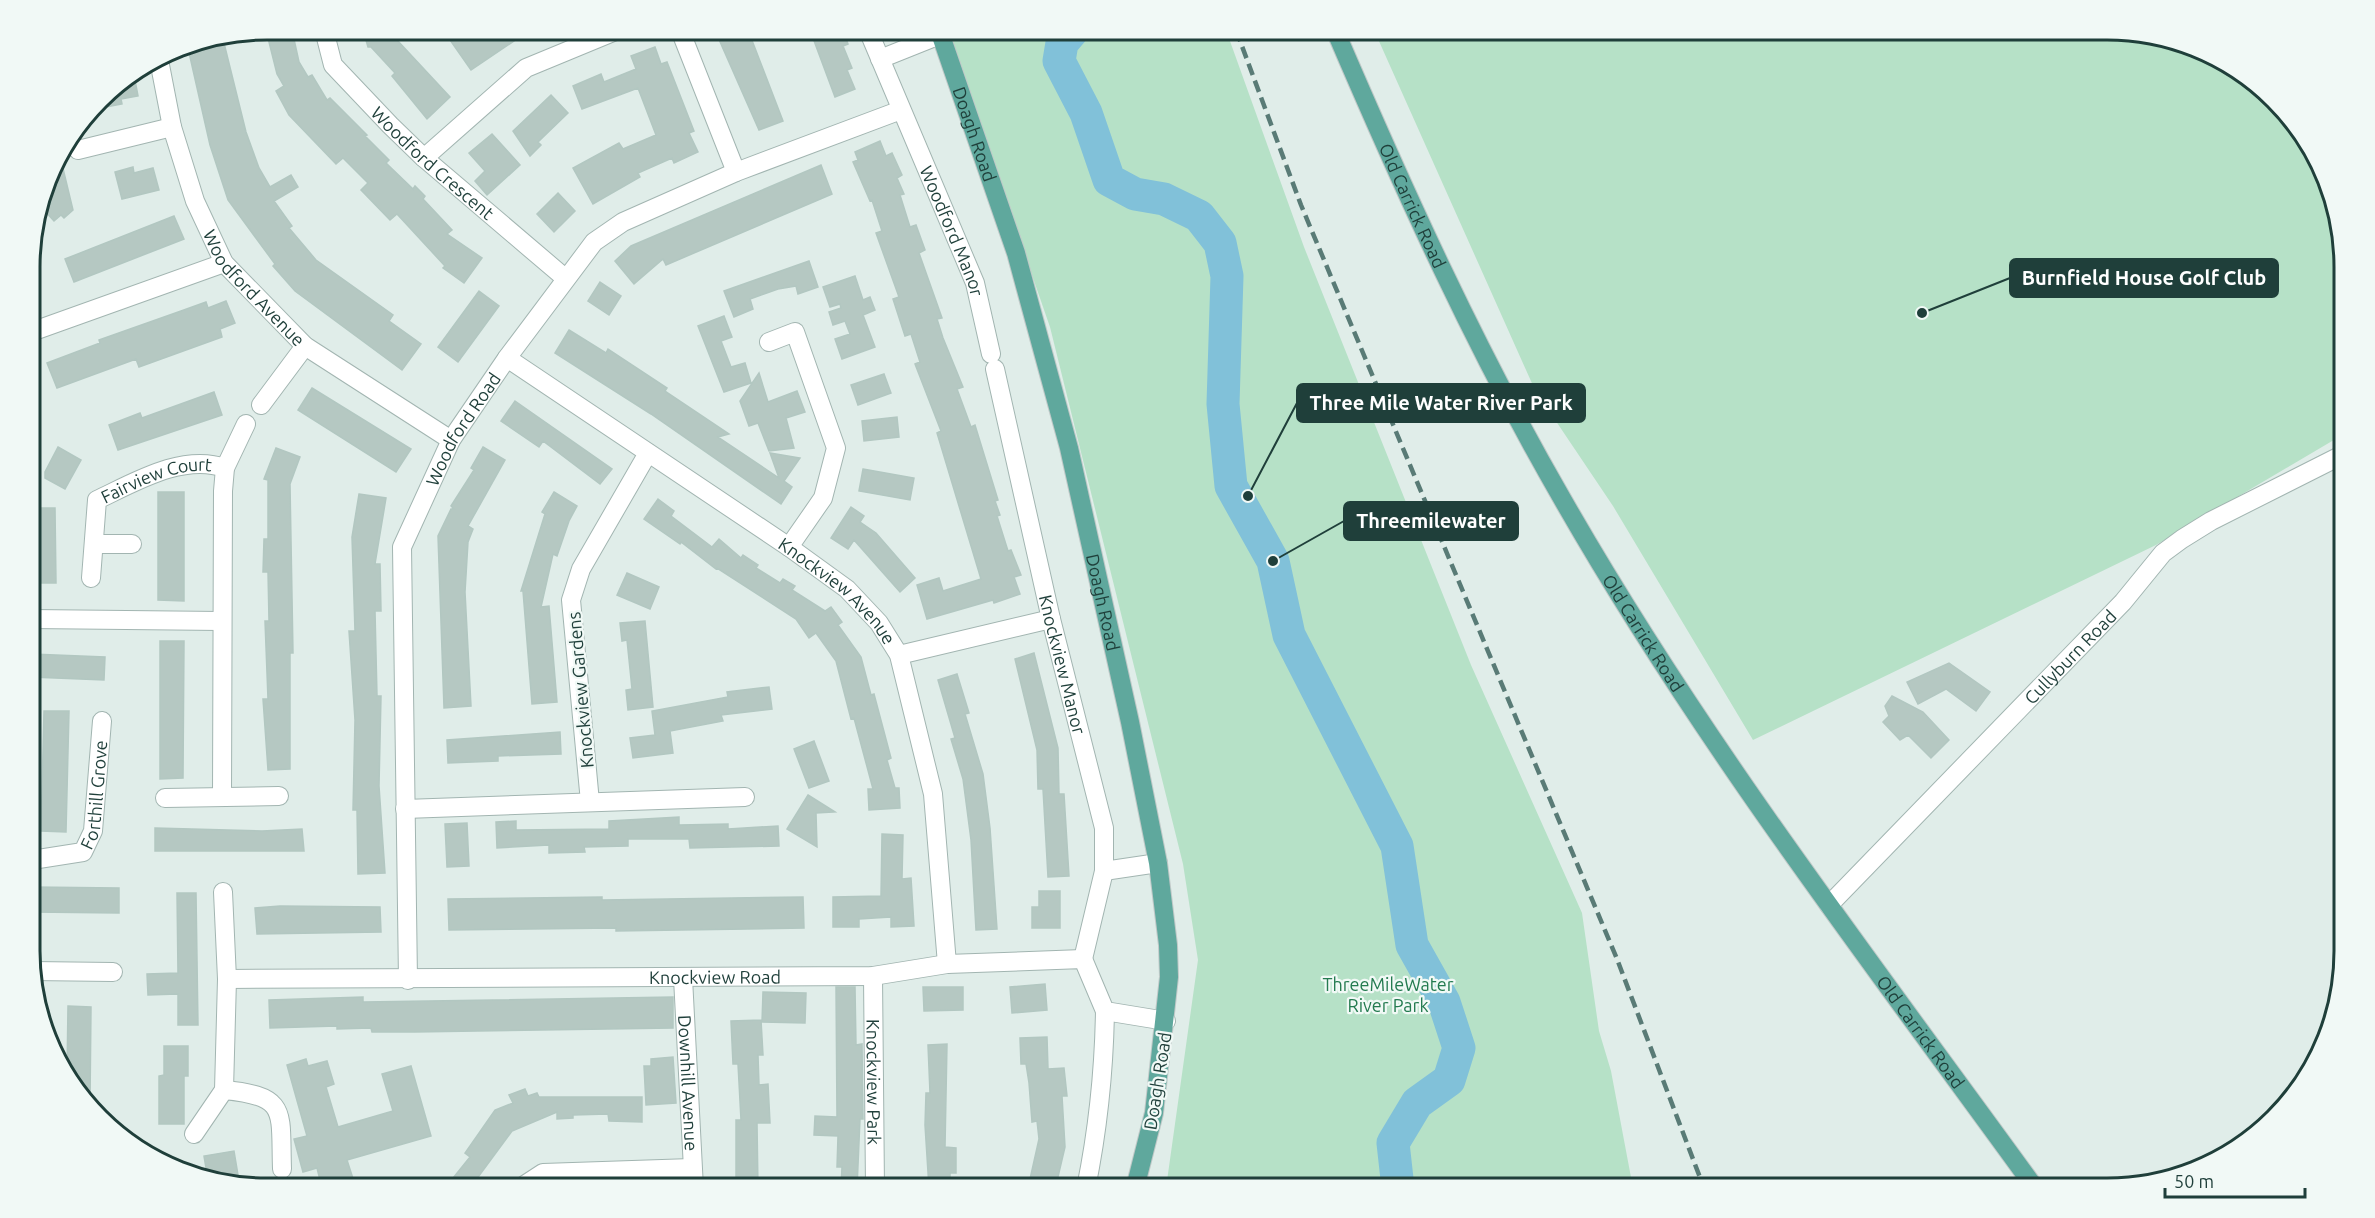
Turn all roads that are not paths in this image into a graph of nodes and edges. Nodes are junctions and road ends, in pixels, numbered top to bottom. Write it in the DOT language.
graph roads {
  1 [pos="327,40"];
  2 [pos="594,40"];
  3 [pos="684,40"];
  4 [pos="872,40"];
  5 [pos="922,40"];
  6 [pos="943,40"];
  7 [pos="1339,40"];
  8 [pos="880,59"];
  9 [pos="160,68"];
  10 [pos="901,110"];
  11 [pos="172,127"];
  12 [pos="78,150"];
  13 [pos="424,158"];
  14 [pos="736,172"];
  15 [pos="224,262"];
  16 [pos="565,278"];
  17 [pos="40,329"];
  18 [pos="769,342"];
  19 [pos="305,346"];
  20 [pos="507,358"];
  21 [pos="993,361"];
  22 [pos="261,405"];
  23 [pos="246,424"];
  24 [pos="452,440"];
  25 [pos="648,453"];
  26 [pos="2334,459"];
  27 [pos="225,468"];
  28 [pos="94,544"];
  29 [pos="132,544"];
  30 [pos="789,547"];
  31 [pos="91,578"];
  32 [pos="40,619"];
  33 [pos="1051,619"];
  34 [pos="221,621"];
  35 [pos="899,655"];
  36 [pos="102,721"];
  37 [pos="222,796"];
  38 [pos="279,796"];
  39 [pos="745,797"];
  40 [pos="165,798"];
  41 [pos="590,802"];
  42 [pos="405,808"];
  43 [pos="40,859"];
  44 [pos="1158,863"];
  45 [pos="1104,871"];
  46 [pos="223,892"];
  47 [pos="1829,906"];
  48 [pos="1083,959"];
  49 [pos="947,964"];
  50 [pos="41,971"];
  51 [pos="113,972"];
  52 [pos="873,976"];
  53 [pos="683,978"];
  54 [pos="227,979"];
  55 [pos="408,980"];
  56 [pos="1105,1011"];
  57 [pos="1166,1021"];
  58 [pos="224,1090"];
  59 [pos="194,1134"];
  60 [pos="692,1168"];
  61 [pos="282,1169"];
  62 [pos="535,1178"];
  63 [pos="693,1178"];
  64 [pos="875,1178"];
  65 [pos="1088,1178"];
  66 [pos="1138,1178"];
  67 [pos="2028,1178"];
  1 -- 13 [label="street, Woodford Crescent"];
  2 -- 13 [label="street"];
  3 -- 14 [label="street"];
  4 -- 8 [label="street, Woodford Manor"];
  5 -- 8 [label="street"];
  6 -- 44 [label="main road, Doagh Road"];
  7 -- 47 [label="main road, Old Carrick Road"];
  8 -- 10 [label="street, Woodford Manor"];
  9 -- 11 [label="street, Woodford Avenue"];
  10 -- 14 [label="street, Woodford Road"];
  10 -- 21 [label="street, Woodford Manor"];
  11 -- 12 [label="street"];
  11 -- 15 [label="street, Woodford Avenue"];
  13 -- 16 [label="street, Woodford Crescent"];
  14 -- 16 [label="street, Woodford Road"];
  15 -- 17 [label="street"];
  15 -- 19 [label="street, Woodford Avenue"];
  16 -- 20 [label="street, Woodford Road"];
  18 -- 30 [label="street"];
  19 -- 22 [label="street"];
  19 -- 24 [label="street, Woodford Avenue"];
  20 -- 24 [label="street, Woodford Road"];
  20 -- 25 [label="street, Knockview Avenue"];
  21 -- 33 [label="street, Knockview Manor"];
  23 -- 27 [label="street, Fairview Court"];
  24 -- 42 [label="street, Woodford Road"];
  25 -- 30 [label="street, Knockview Avenue"];
  25 -- 41 [label="street, Knockview Gardens"];
  26 -- 47 [label="street, Cullyburn Road"];
  27 -- 28 [label="street, Fairview Court"];
  27 -- 34 [label="street, Fairview Court"];
  28 -- 29 [label="street"];
  28 -- 31 [label="street, Fairview Court"];
  30 -- 35 [label="street, Knockview Avenue"];
  32 -- 34 [label="street"];
  33 -- 35 [label="street"];
  33 -- 45 [label="street, Knockview Manor"];
  34 -- 37 [label="street, Fairview Court"];
  35 -- 49 [label="street, Knockview Avenue"];
  36 -- 43 [label="street, Forthill Grove"];
  37 -- 38 [label="street"];
  37 -- 40 [label="street"];
  39 -- 41 [label="street"];
  41 -- 42 [label="street"];
  42 -- 55 [label="street, Woodford Road"];
  44 -- 45 [label="street"];
  44 -- 57 [label="main road, Doagh Road"];
  45 -- 48 [label="street, Knockview Manor"];
  46 -- 54 [label="street"];
  47 -- 67 [label="main road, Old Carrick Road"];
  48 -- 49 [label="street, Knockview Road"];
  48 -- 56 [label="street"];
  49 -- 52 [label="street, Knockview Road"];
  50 -- 51 [label="street"];
  52 -- 53 [label="street, Knockview Road"];
  52 -- 64 [label="street, Knockview Park"];
  53 -- 55 [label="street, Knockview Road"];
  53 -- 60 [label="street, Downhill Avenue"];
  54 -- 55 [label="street, Knockview Road"];
  54 -- 58 [label="street"];
  56 -- 57 [label="street"];
  56 -- 65 [label="street"];
  57 -- 66 [label="main road, Doagh Road"];
  58 -- 59 [label="street"];
  58 -- 61 [label="street"];
  60 -- 62 [label="street"];
  60 -- 63 [label="street, Downhill Avenue"];
}
